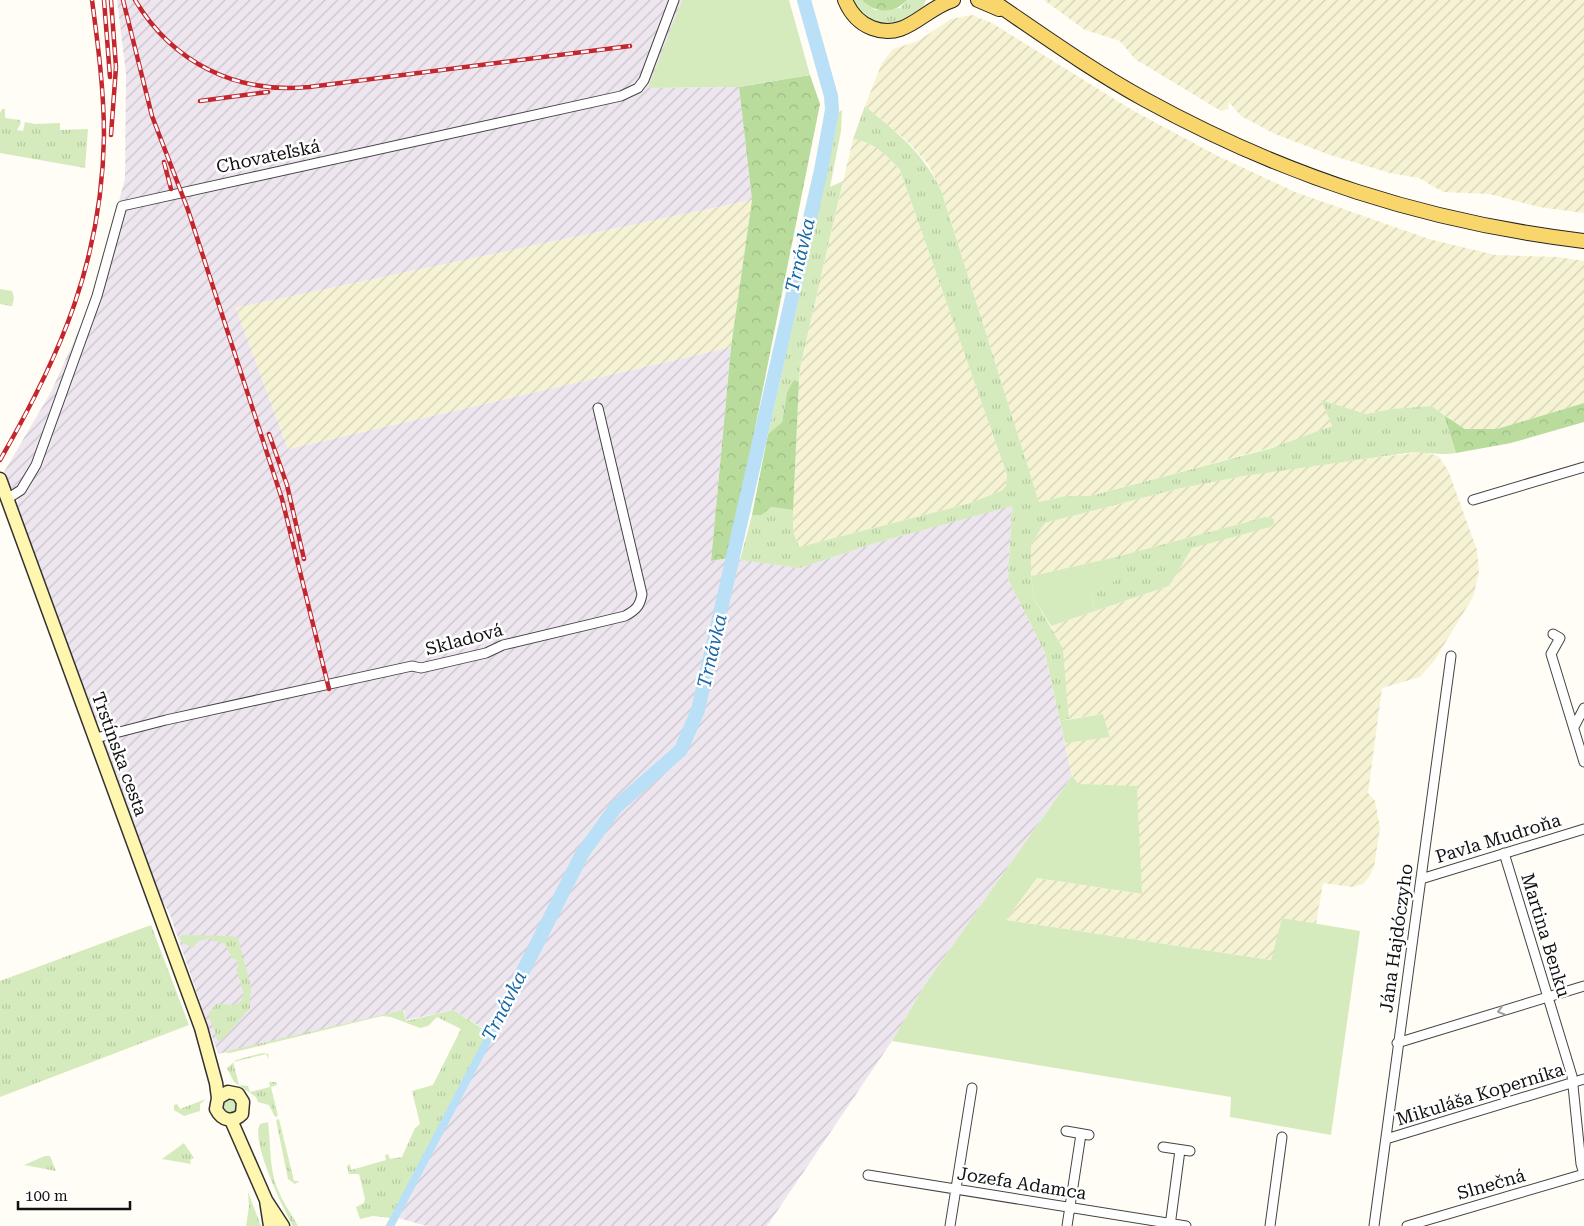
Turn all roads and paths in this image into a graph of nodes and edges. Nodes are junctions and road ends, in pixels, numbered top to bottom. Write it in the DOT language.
graph roads {
  1 [pos="674,0"];
  2 [pos="846,0"];
  3 [pos="931,0"];
  4 [pos="953,0"];
  5 [pos="978,0"];
  6 [pos="991,0"];
  7 [pos="999,0"];
  8 [pos="1014,15"];
  9 [pos="919,21"];
  10 [pos="1584,241"];
  11 [pos="598,408"];
  12 [pos="1584,467"];
  13 [pos="0,479"];
  14 [pos="7,499"];
  15 [pos="1474,500"];
  16 [pos="1553,634"];
  17 [pos="1451,656"];
  18 [pos="1584,708"];
  19 [pos="1574,727"];
  20 [pos="96,738"];
  21 [pos="1584,762"];
  22 [pos="1584,829"];
  23 [pos="1504,852"];
  24 [pos="1421,878"];
  25 [pos="1584,986"];
  26 [pos="1548,997"];
  27 [pos="205,1041"];
  28 [pos="1397,1043"];
  29 [pos="1584,1079"];
  30 [pos="1573,1082"];
  31 [pos="972,1088"];
  32 [pos="232,1092"];
  33 [pos="218,1098"];
  34 [pos="235,1118"];
  35 [pos="1066,1131"];
  36 [pos="1282,1137"];
  37 [pos="1386,1139"];
  38 [pos="1163,1147"];
  39 [pos="1180,1150"];
  40 [pos="1190,1151"];
  41 [pos="1584,1174"];
  42 [pos="868,1175"];
  43 [pos="956,1189"];
  44 [pos="266,1200"];
  45 [pos="1070,1207"];
  46 [pos="1170,1225"];
  47 [pos="270,1226"];
  48 [pos="283,1226"];
  49 [pos="950,1226"];
  50 [pos="1067,1226"];
  51 [pos="1186,1226"];
  52 [pos="1270,1226"];
  53 [pos="1374,1226"];
  54 [pos="1407,1226"];
  1 -- 14 [label="street, Chovateľská"];
  2 -- 9 [label="main road"];
  3 -- 9 [label="main road"];
  4 -- 9 [label="main road"];
  5 -- 8 [label="main road"];
  6 -- 8 [label="main road"];
  7 -- 8 [label="main road"];
  8 -- 10 [label="main road"];
  11 -- 20 [label="street, Skladová"];
  12 -- 15 [label="street"];
  13 -- 14 [label="main road, Trstínska cesta"];
  14 -- 20 [label="main road, Trstínska cesta"];
  16 -- 19 [label="street"];
  17 -- 24 [label="street, Jána Hajdóczyho"];
  18 -- 19 [label="street"];
  19 -- 21 [label="street"];
  20 -- 27 [label="main road, Trstínska cesta"];
  22 -- 23 [label="street, Pavla Mudroňa"];
  23 -- 24 [label="street, Pavla Mudroňa"];
  23 -- 26 [label="street, Martina Benku"];
  24 -- 28 [label="street, Jána Hajdóczyho"];
  25 -- 26 [label="street"];
  26 -- 28 [label="street, one-way"];
  26 -- 30 [label="street, Martina Benku"];
  27 -- 32 [label="main road, Trstínska cesta"];
  27 -- 33 [label="main road, Trstínska cesta"];
  28 -- 37 [label="street, Jána Hajdóczyho"];
  29 -- 30 [label="street, Mikuláša Koperníka"];
  30 -- 37 [label="street, Mikuláša Koperníka"];
  30 -- 41 [label="street, Martina Benku"];
  31 -- 43 [label="street"];
  32 -- 33 [label="main road"];
  32 -- 34 [label="main road, Trstínska cesta"];
  33 -- 34 [label="main road, Trstínska cesta"];
  34 -- 44 [label="main road, Trstínska cesta"];
  35 -- 45 [label="street"];
  36 -- 52 [label="street"];
  37 -- 53 [label="street, Jána Hajdóczyho"];
  38 -- 39 [label="street"];
  39 -- 40 [label="street"];
  39 -- 46 [label="street"];
  41 -- 54 [label="street, Slnečná"];
  42 -- 43 [label="street, Jozefa Adamca"];
  43 -- 45 [label="street, Jozefa Adamca"];
  43 -- 49 [label="street"];
  44 -- 47 [label="main road, Trstínska cesta"];
  44 -- 48 [label="main road, Trstínska cesta"];
  45 -- 46 [label="street, Jozefa Adamca"];
  45 -- 50 [label="street"];
  46 -- 51 [label="street, Jozefa Adamca"];
}
